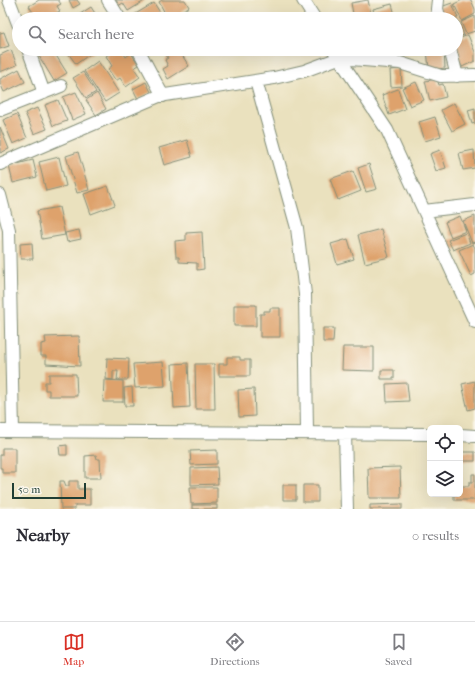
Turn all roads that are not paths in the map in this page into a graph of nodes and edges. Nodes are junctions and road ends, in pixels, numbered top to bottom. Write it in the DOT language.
graph roads {
  1 [pos="9,0"];
  2 [pos="108,0"];
  3 [pos="303,0"];
  4 [pos="438,0"];
  5 [pos="14,12"];
  6 [pos="116,12"];
  7 [pos="311,12"];
  8 [pos="438,12"];
  9 [pos="31,56"];
  10 [pos="142,56"];
  11 [pos="332,56"];
  12 [pos="337,56"];
  13 [pos="349,56"];
  14 [pos="452,56"];
  15 [pos="475,75"];
  16 [pos="457,76"];
  17 [pos="256,81"];
  18 [pos="61,86"];
  19 [pos="44,93"];
  20 [pos="164,96"];
  21 [pos="0,110"];
  22 [pos="0,164"];
  23 [pos="0,195"];
  24 [pos="475,205"];
  25 [pos="424,211"];
  26 [pos="475,322"];
  27 [pos="0,431"];
  28 [pos="13,431"];
  29 [pos="307,432"];
  30 [pos="345,433"];
  31 [pos="427,434"];
  32 [pos="463,435"];
  33 [pos="475,436"];
  34 [pos="347,509"];
  1 -- 5 [label="street"];
  2 -- 6 [label="street"];
  3 -- 7 [label="street"];
  4 -- 8 [label="street"];
  9 -- 19 [label="street"];
  10 -- 20 [label="street"];
  11 -- 17 [label="street"];
  12 -- 25 [label="street"];
  13 -- 16 [label="street"];
  14 -- 16 [label="street"];
  15 -- 16 [label="street"];
  17 -- 20 [label="street"];
  17 -- 29 [label="street"];
  18 -- 19 [label="street"];
  19 -- 21 [label="street"];
  20 -- 22 [label="street"];
  23 -- 28 [label="street"];
  24 -- 25 [label="street"];
  25 -- 26 [label="street"];
  27 -- 28 [label="street"];
  28 -- 29 [label="street"];
  29 -- 30 [label="street"];
  30 -- 31 [label="street"];
  30 -- 34 [label="street"];
  32 -- 33 [label="street"];
}
